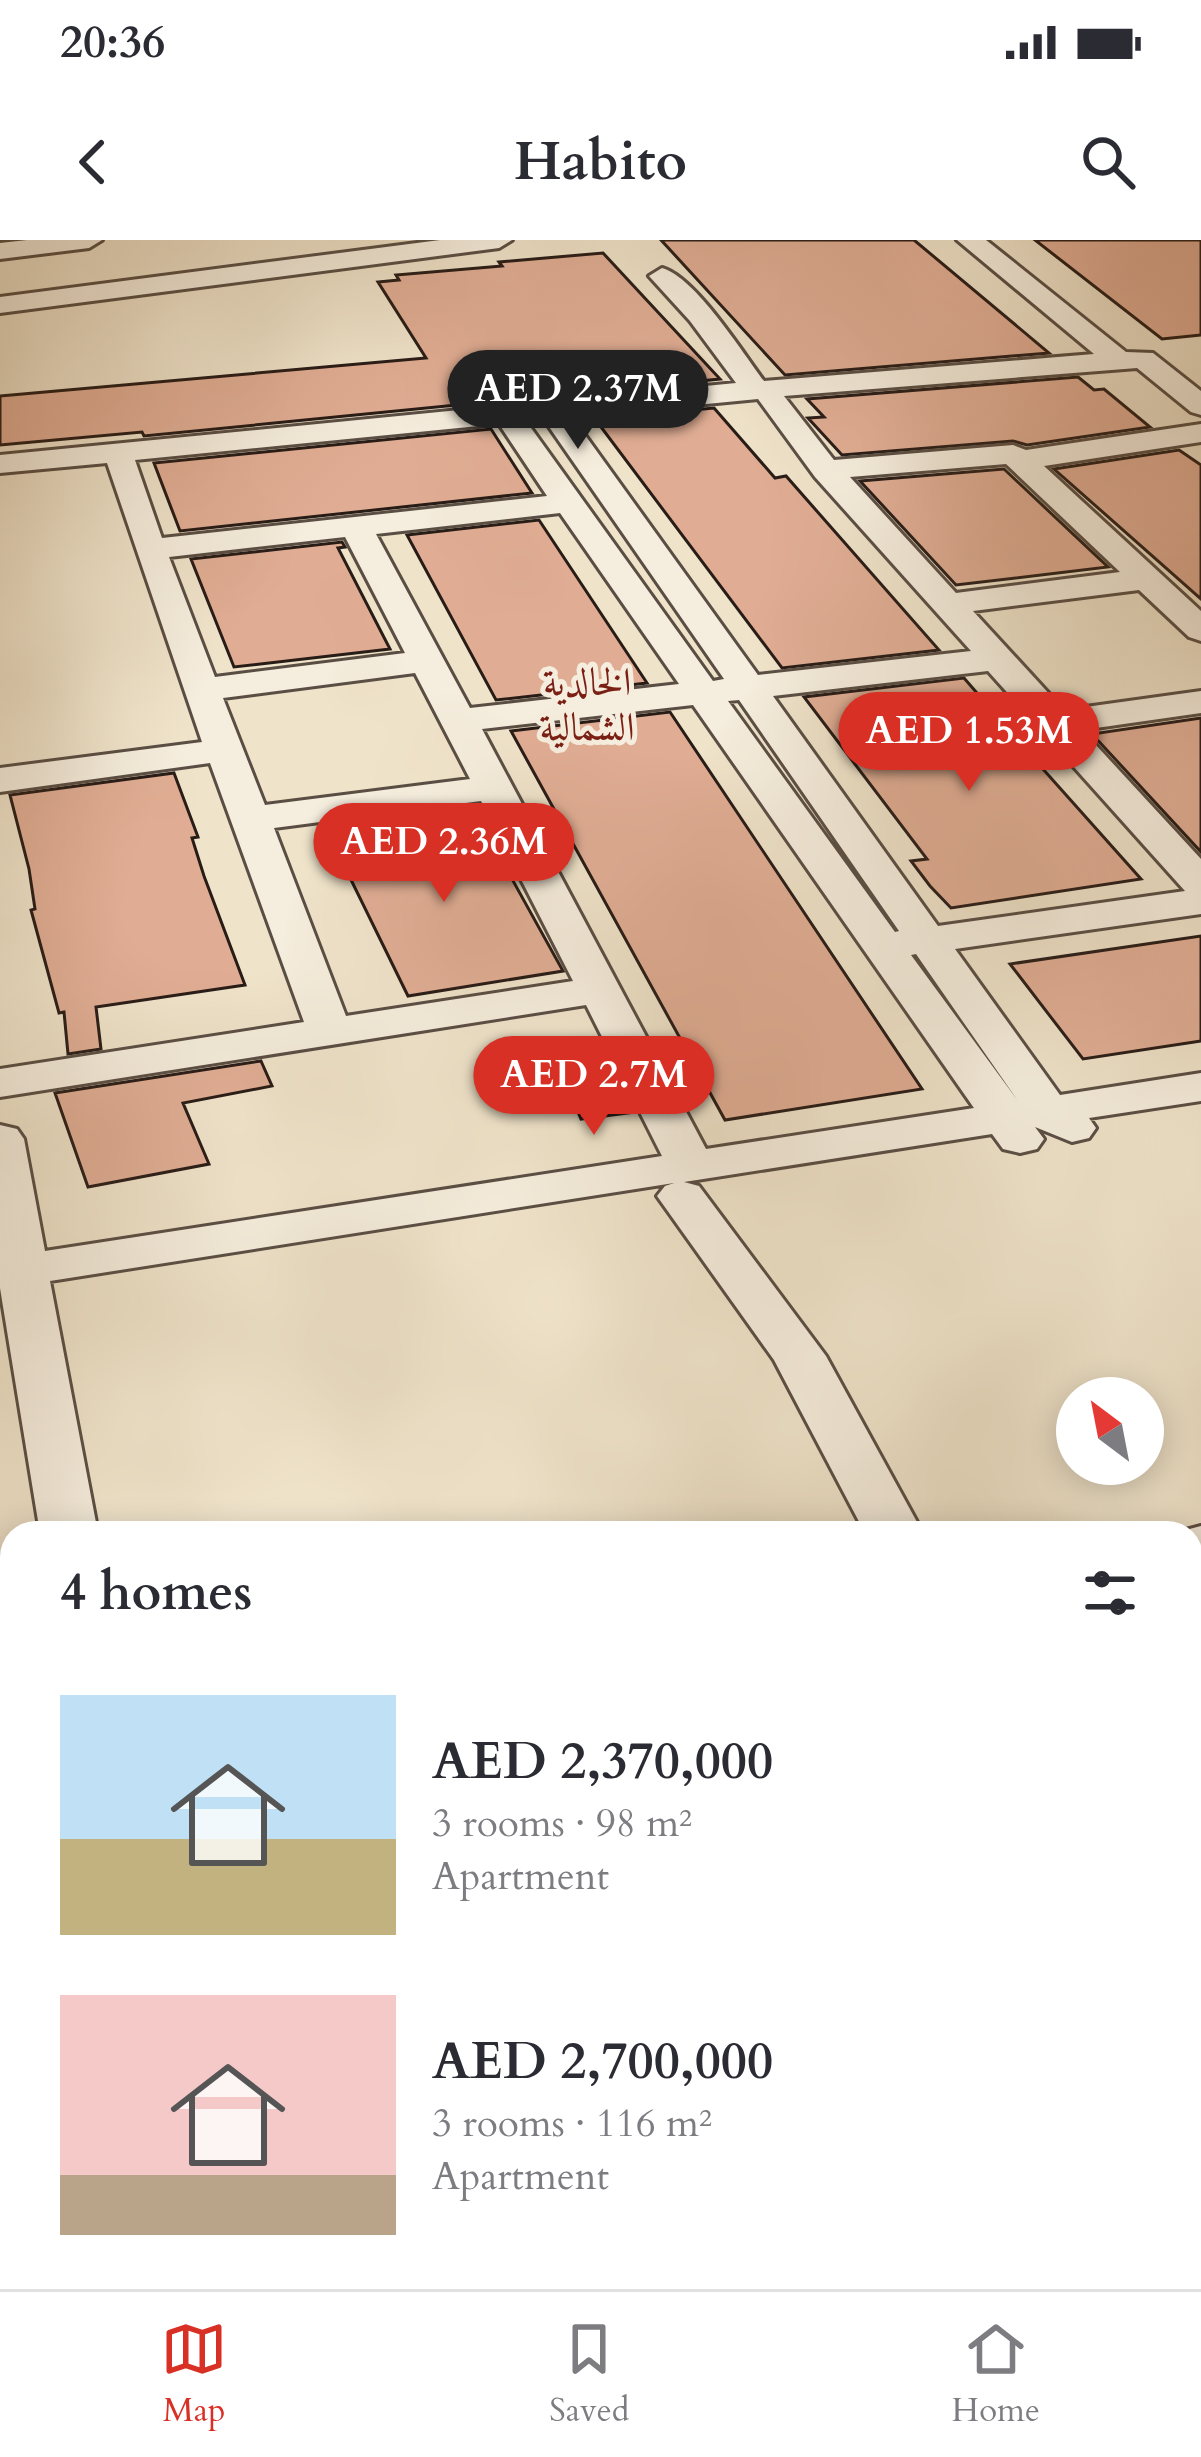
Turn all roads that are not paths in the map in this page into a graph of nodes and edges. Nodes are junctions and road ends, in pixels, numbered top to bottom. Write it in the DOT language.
graph roads {
  1 [pos="89,240"];
  2 [pos="499,240"];
  3 [pos="970,240"];
  4 [pos="0,251"];
  5 [pos="662,276"];
  6 [pos="0,304"];
  7 [pos="1184,361"];
  8 [pos="1126,364"];
  9 [pos="764,395"];
  10 [pos="560,421"];
  11 [pos="513,425"];
  12 [pos="1199,429"];
  13 [pos="1020,460"];
  14 [pos="122,463"];
  15 [pos="0,464"];
  16 [pos="826,470"];
  17 [pos="0,475"];
  18 [pos="568,503"];
  19 [pos="356,526"];
  20 [pos="149,549"];
  21 [pos="1147,579"];
  22 [pos="947,604"];
  23 [pos="1201,630"];
  24 [pos="996,658"];
  25 [pos="427,661"];
  26 [pos="751,688"];
  27 [pos="202,690"];
  28 [pos="700,692"];
  29 [pos="1201,702"];
  30 [pos="457,721"];
  31 [pos="1054,722"];
  32 [pos="225,750"];
  33 [pos="0,780"];
  34 [pos="494,788"];
  35 [pos="250,819"];
  36 [pos="1201,884"];
  37 [pos="1201,902"];
  38 [pos="928,940"];
  39 [pos="883,946"];
  40 [pos="600,990"];
  41 [pos="330,1032"];
  42 [pos="0,1083"];
  43 [pos="1201,1087"];
  44 [pos="1201,1118"];
  45 [pos="1040,1127"];
  46 [pos="0,1139"];
  47 [pos="687,1181"];
  48 [pos="13,1285"];
  49 [pos="66,1521"];
  50 [pos="888,1521"];
  1 -- 4 [label="street"];
  2 -- 6 [label="street"];
  3 -- 8 [label="street"];
  5 -- 9 [label="street"];
  7 -- 8 [label="street"];
  8 -- 9 [label="street"];
  8 -- 12 [label="street"];
  8 -- 12 [label="street"];
  9 -- 10 [label="street"];
  9 -- 15 [label="street"];
  9 -- 16 [label="street"];
  10 -- 11 [label="street"];
  10 -- 26 [label="street"];
  11 -- 14 [label="street"];
  11 -- 18 [label="street"];
  12 -- 13 [label="street"];
  13 -- 16 [label="street"];
  13 -- 21 [label="street"];
  14 -- 17 [label="street"];
  14 -- 20 [label="street"];
  16 -- 22 [label="street"];
  18 -- 19 [label="street"];
  18 -- 28 [label="street"];
  19 -- 20 [label="street"];
  19 -- 25 [label="street"];
  20 -- 27 [label="street"];
  21 -- 22 [label="street"];
  21 -- 23 [label="street"];
  22 -- 24 [label="street"];
  24 -- 26 [label="street"];
  24 -- 31 [label="street"];
  25 -- 27 [label="street"];
  25 -- 30 [label="street"];
  26 -- 28 [label="street"];
  26 -- 38 [label="street"];
  27 -- 32 [label="street"];
  28 -- 30 [label="street"];
  28 -- 39 [label="street"];
  29 -- 31 [label="street"];
  30 -- 34 [label="street"];
  31 -- 36 [label="street"];
  32 -- 33 [label="street"];
  32 -- 35 [label="street"];
  34 -- 35 [label="street"];
  34 -- 40 [label="street"];
  35 -- 41 [label="street"];
  37 -- 38 [label="street"];
  38 -- 39 [label="street"];
  38 -- 45 [label="street"];
  39 -- 45 [label="street"];
  40 -- 41 [label="street"];
  40 -- 47 [label="street"];
  41 -- 42 [label="street"];
  43 -- 45 [label="street"];
  44 -- 45 [label="street"];
  45 -- 47 [label="street"];
  46 -- 48 [label="street"];
  47 -- 48 [label="street"];
  47 -- 50 [label="street"];
  48 -- 49 [label="street"];
}
